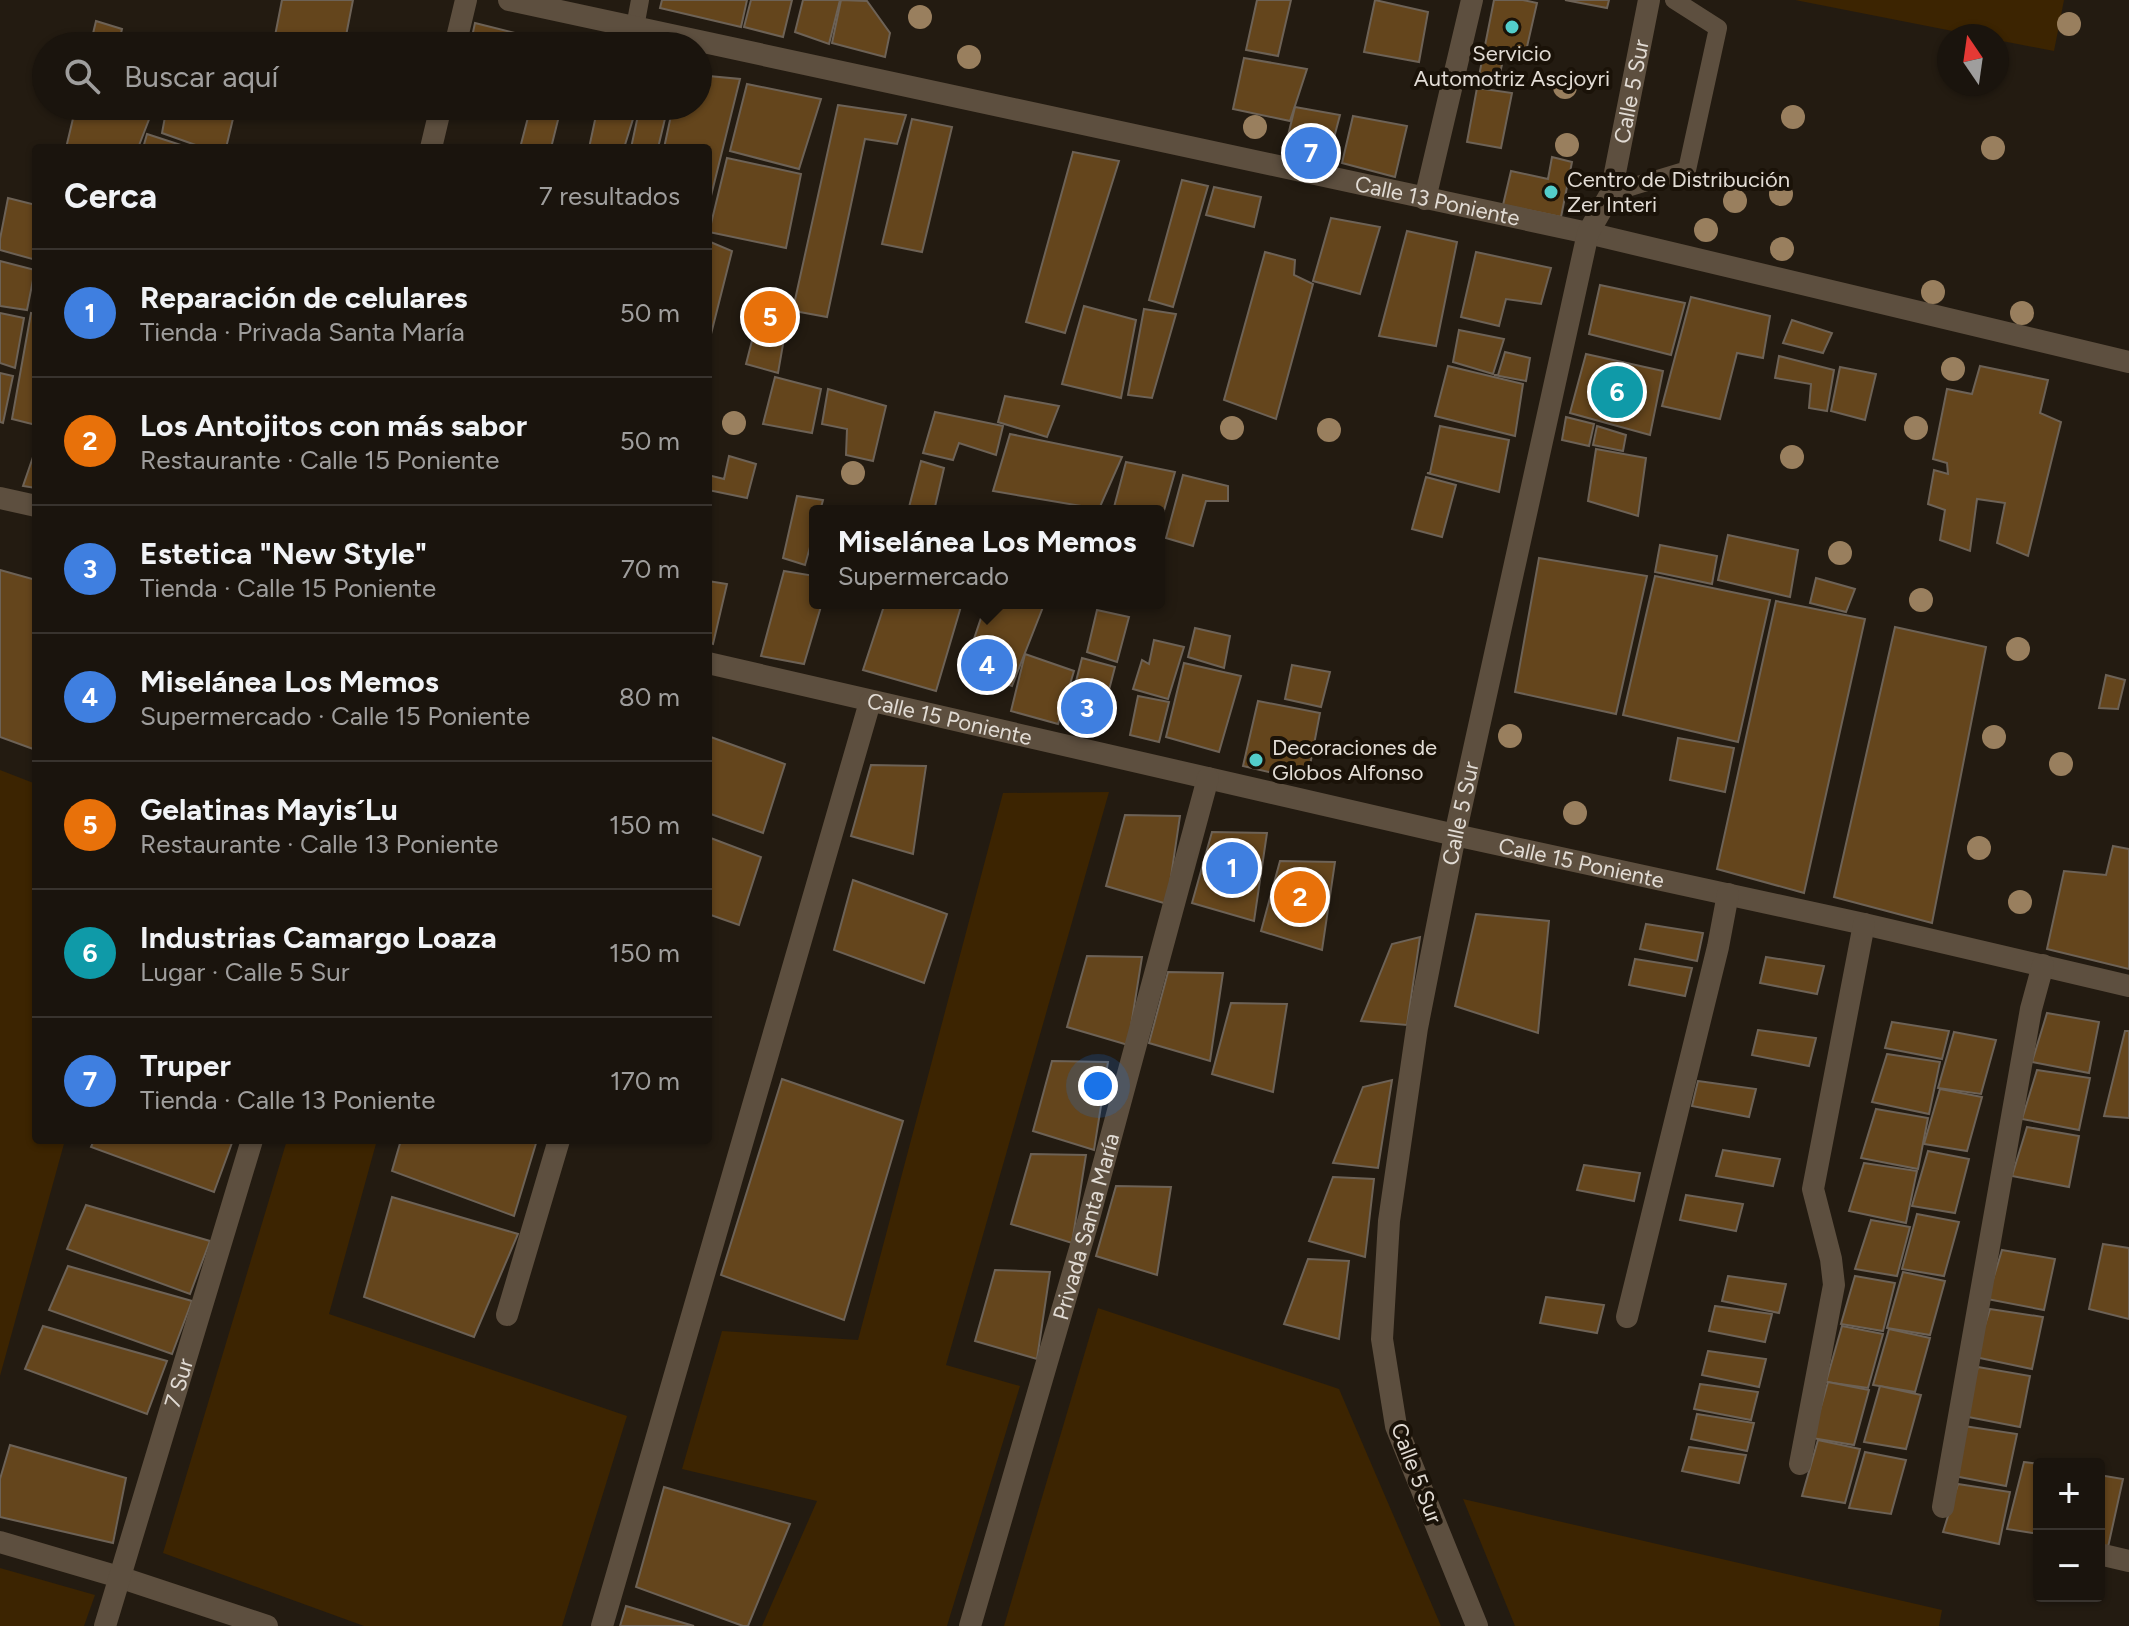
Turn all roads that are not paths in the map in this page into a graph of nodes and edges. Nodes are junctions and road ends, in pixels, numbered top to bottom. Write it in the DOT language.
graph roads {
  1 [pos="466,0"];
  2 [pos="509,0"];
  3 [pos="640,0"];
  4 [pos="1472,0"];
  5 [pos="1649,0"];
  6 [pos="1674,0"];
  7 [pos="635,27"];
  8 [pos="458,32"];
  9 [pos="658,32"];
  10 [pos="712,44"];
  11 [pos="438,120"];
  12 [pos="432,144"];
  13 [pos="1611,193"];
  14 [pos="1425,199"];
  15 [pos="1588,233"];
  16 [pos="2129,362"];
  17 [pos="0,498"];
  18 [pos="32,505"];
  19 [pos="712,664"];
  20 [pos="870,702"];
  21 [pos="1208,778"];
  22 [pos="1455,835"];
  23 [pos="1728,894"];
  24 [pos="1864,924"];
  25 [pos="2043,965"];
  26 [pos="2129,986"];
  27 [pos="251,1144"];
  28 [pos="558,1144"];
  29 [pos="507,1315"];
  30 [pos="1627,1317"];
  31 [pos="1800,1464"];
  32 [pos="1943,1507"];
  33 [pos="0,1542"];
  34 [pos="2105,1555"];
  35 [pos="2129,1561"];
  36 [pos="119,1577"];
  37 [pos="105,1626"];
  38 [pos="267,1626"];
  39 [pos="602,1626"];
  40 [pos="970,1626"];
  41 [pos="1477,1626"];
  1 -- 8 [label="street"];
  2 -- 7 [label="street, Calle 13 Poniente"];
  3 -- 7 [label="lane"];
  4 -- 14 [label="street"];
  5 -- 13 [label="street, Calle 5 Sur"];
  6 -- 13 [label="lane"];
  7 -- 9 [label="street, Calle 13 Poniente"];
  10 -- 14 [label="street, Calle 13 Poniente"];
  11 -- 12 [label="street"];
  13 -- 15 [label="street, Calle 5 Sur"];
  14 -- 15 [label="street, Calle 13 Poniente"];
  15 -- 16 [label="street, Calle 13 Poniente"];
  15 -- 22 [label="street, Calle 5 Sur"];
  17 -- 18 [label="street"];
  19 -- 20 [label="street, Calle 15 Poniente"];
  20 -- 21 [label="street, Calle 15 Poniente"];
  20 -- 39 [label="street"];
  21 -- 22 [label="street, Calle 15 Poniente"];
  21 -- 40 [label="street, Privada Santa María"];
  22 -- 23 [label="street, Calle 15 Poniente"];
  22 -- 41 [label="street, Calle 5 Sur"];
  23 -- 24 [label="street, Calle 15 Poniente"];
  23 -- 30 [label="street"];
  24 -- 25 [label="street, Calle 15 Poniente"];
  24 -- 31 [label="street"];
  25 -- 26 [label="street, Calle 15 Poniente"];
  25 -- 32 [label="street"];
  27 -- 36 [label="street, 7 Sur"];
  28 -- 29 [label="street"];
  33 -- 36 [label="street"];
  34 -- 35 [label="street"];
  36 -- 37 [label="street, 7 Sur"];
  36 -- 38 [label="street"];
}
